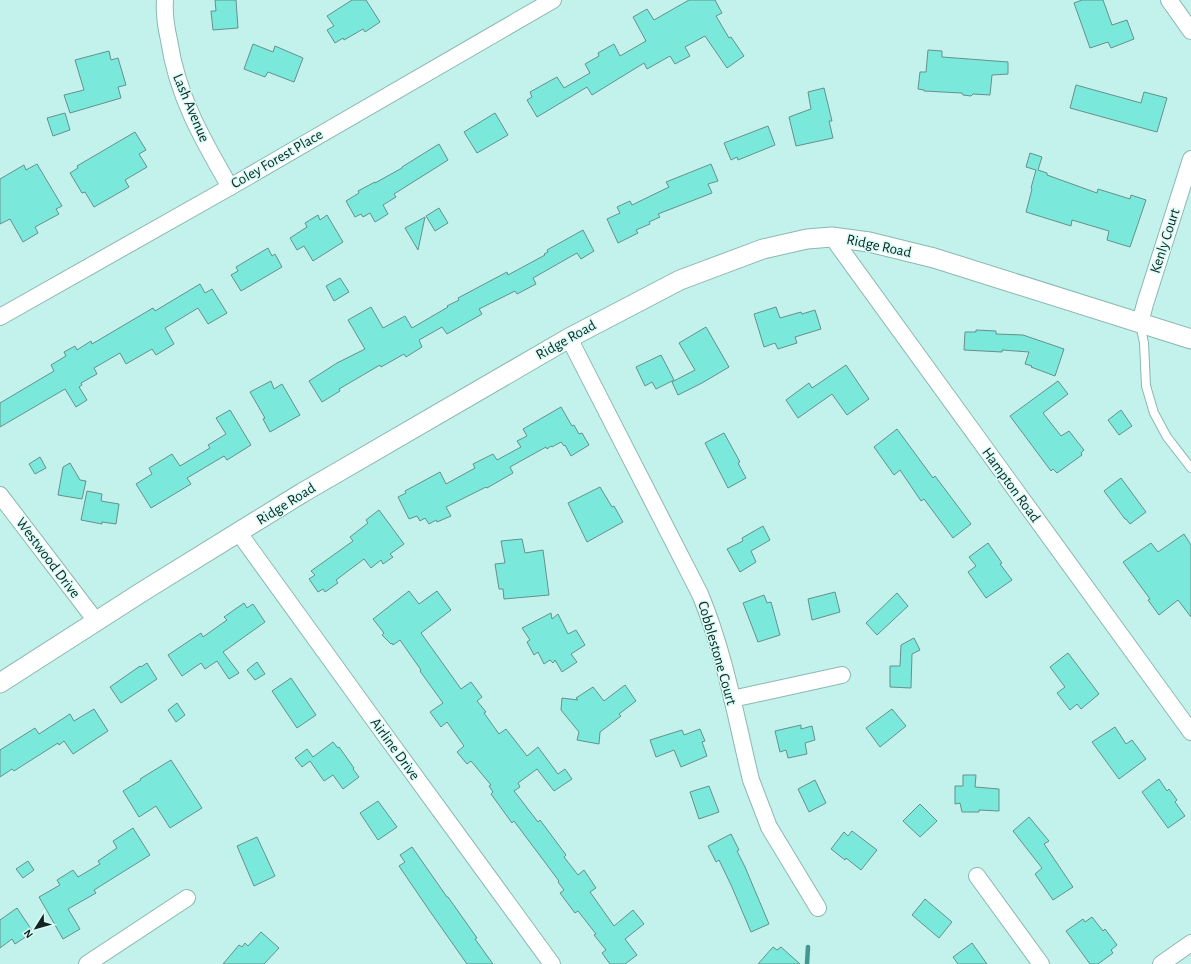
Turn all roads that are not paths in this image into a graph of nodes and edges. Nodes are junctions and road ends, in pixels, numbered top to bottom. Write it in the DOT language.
graph roads {
  1 [pos="165,0"];
  2 [pos="553,0"];
  3 [pos="1169,0"];
  4 [pos="1191,31"];
  5 [pos="1191,159"];
  6 [pos="230,187"];
  7 [pos="832,237"];
  8 [pos="0,317"];
  9 [pos="1140,323"];
  10 [pos="569,338"];
  11 [pos="1191,339"];
  12 [pos="1191,468"];
  13 [pos="0,495"];
  14 [pos="239,533"];
  15 [pos="96,621"];
  16 [pos="842,675"];
  17 [pos="0,683"];
  18 [pos="732,699"];
  19 [pos="1191,732"];
  20 [pos="977,876"];
  21 [pos="186,898"];
  22 [pos="818,908"];
  23 [pos="1191,943"];
  24 [pos="96,962"];
  25 [pos="552,964"];
  26 [pos="1041,964"];
  27 [pos="1161,964"];
  1 -- 6 [label="street, Lash Avenue"];
  2 -- 6 [label="street, Coley Forest Place"];
  3 -- 4 [label="street"];
  5 -- 9 [label="street, Kenly Court"];
  6 -- 8 [label="street, Coley Forest Place"];
  7 -- 9 [label="street, Ridge Road"];
  7 -- 10 [label="street, Ridge Road"];
  7 -- 19 [label="street, Hampton Road"];
  9 -- 11 [label="street, Ridge Road"];
  9 -- 12 [label="lane"];
  10 -- 14 [label="street, Ridge Road"];
  10 -- 18 [label="street, Cobblestone Court"];
  13 -- 15 [label="street, Westwood Drive"];
  14 -- 15 [label="street, Ridge Road"];
  14 -- 25 [label="street, Airline Drive"];
  15 -- 17 [label="street, Ridge Road"];
  16 -- 18 [label="street"];
  18 -- 22 [label="street, Cobblestone Court"];
  20 -- 26 [label="street"];
  21 -- 24 [label="street"];
  23 -- 27 [label="street"];
}
